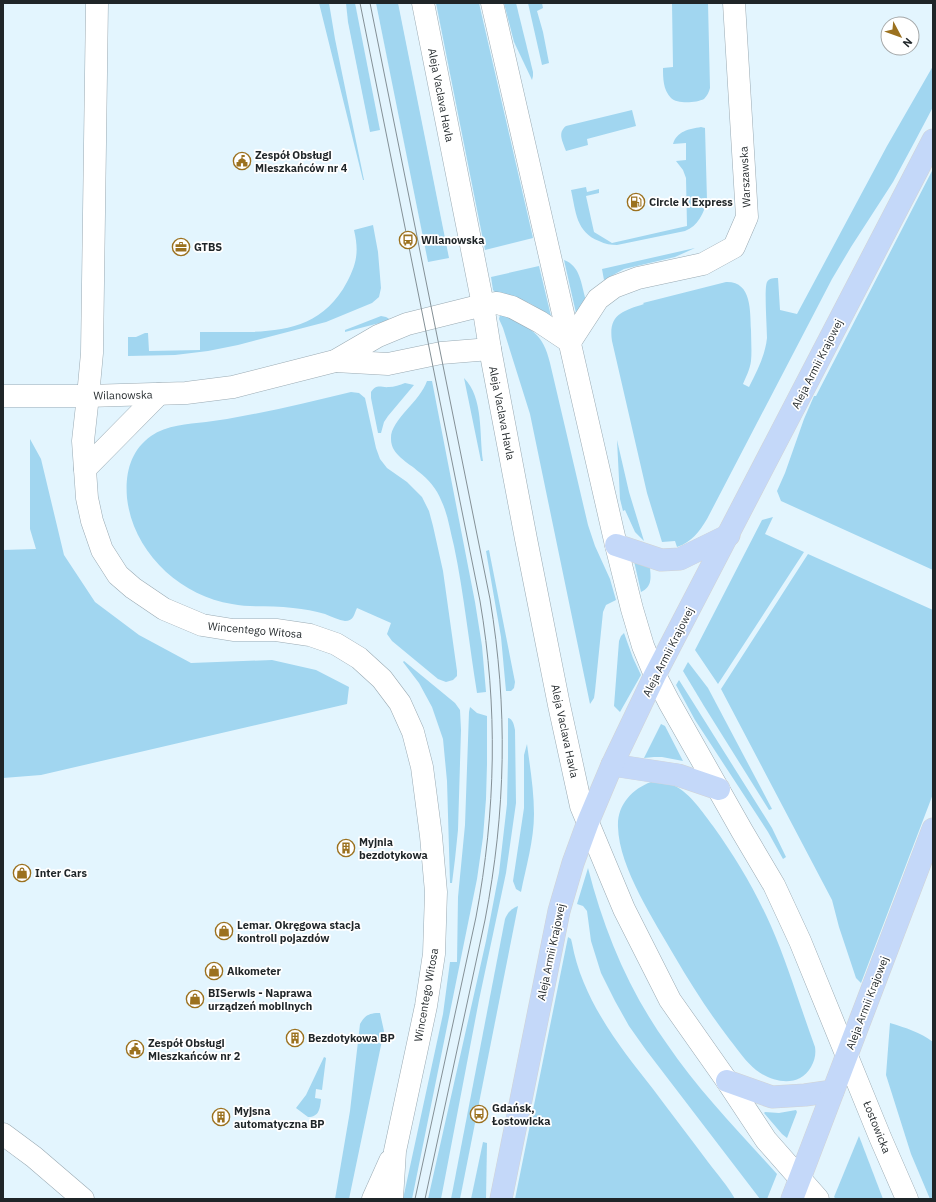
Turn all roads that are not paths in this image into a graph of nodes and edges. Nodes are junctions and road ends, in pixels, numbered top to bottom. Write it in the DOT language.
graph roads {
  1 [pos="97,3"];
  2 [pos="423,3"];
  3 [pos="492,3"];
  4 [pos="734,3"];
  5 [pos="933,140"];
  6 [pos="483,305"];
  7 [pos="570,342"];
  8 [pos="490,349"];
  9 [pos="335,361"];
  10 [pos="159,394"];
  11 [pos="3,396"];
  12 [pos="88,396"];
  13 [pos="85,469"];
  14 [pos="728,535"];
  15 [pos="616,545"];
  16 [pos="656,675"];
  17 [pos="612,765"];
  18 [pos="719,789"];
  19 [pos="588,822"];
  20 [pos="933,830"];
  21 [pos="847,1056"];
  22 [pos="727,1081"];
  23 [pos="833,1091"];
  24 [pos="3,1134"];
  25 [pos="395,1151"];
  26 [pos="800,1178"];
  27 [pos="83,1199"];
  28 [pos="373,1199"];
  29 [pos="392,1199"];
  30 [pos="501,1199"];
  31 [pos="792,1199"];
  32 [pos="818,1199"];
  33 [pos="907,1199"];
  1 -- 12 [label="street, Wincentego Witosa"];
  2 -- 6 [label="street, Aleja Vaclava Havla"];
  3 -- 7 [label="street"];
  4 -- 7 [label="street, Warszawska"];
  5 -- 14 [label="main road, Aleja Armii Krajowej"];
  6 -- 7 [label="street, Wilanowska"];
  6 -- 8 [label="street, Aleja Vaclava Havla"];
  6 -- 9 [label="street, Wilanowska"];
  7 -- 15 [label="street"];
  8 -- 9 [label="street, Wilanowska"];
  8 -- 19 [label="street, Aleja Vaclava Havla"];
  9 -- 10 [label="street, Wilanowska"];
  10 -- 12 [label="street, Wilanowska"];
  10 -- 13 [label="street"];
  11 -- 12 [label="street, Wilanowska"];
  12 -- 13 [label="street, Wincentego Witosa"];
  13 -- 25 [label="street, Wincentego Witosa"];
  14 -- 15 [label="main road"];
  14 -- 16 [label="main road, Aleja Armii Krajowej"];
  15 -- 16 [label="street"];
  16 -- 17 [label="main road, Aleja Armii Krajowej"];
  16 -- 18 [label="street, Łostowicka"];
  17 -- 18 [label="main road"];
  17 -- 19 [label="main road, Aleja Armii Krajowej"];
  18 -- 21 [label="street, Łostowicka"];
  19 -- 22 [label="street, Aleja Vaclava Havla"];
  19 -- 30 [label="main road, Aleja Armii Krajowej"];
  20 -- 21 [label="main road, Aleja Armii Krajowej"];
  21 -- 23 [label="main road, Aleja Armii Krajowej"];
  21 -- 33 [label="street, Łostowicka"];
  22 -- 23 [label="main road"];
  22 -- 26 [label="street, Aleja Vaclava Havla"];
  23 -- 26 [label="main road, Aleja Armii Krajowej"];
  24 -- 27 [label="street"];
  25 -- 28 [label="street, Wincentego Witosa"];
  25 -- 29 [label="street, Wincentego Witosa"];
  26 -- 31 [label="main road, Aleja Armii Krajowej"];
  26 -- 32 [label="street"];
}
